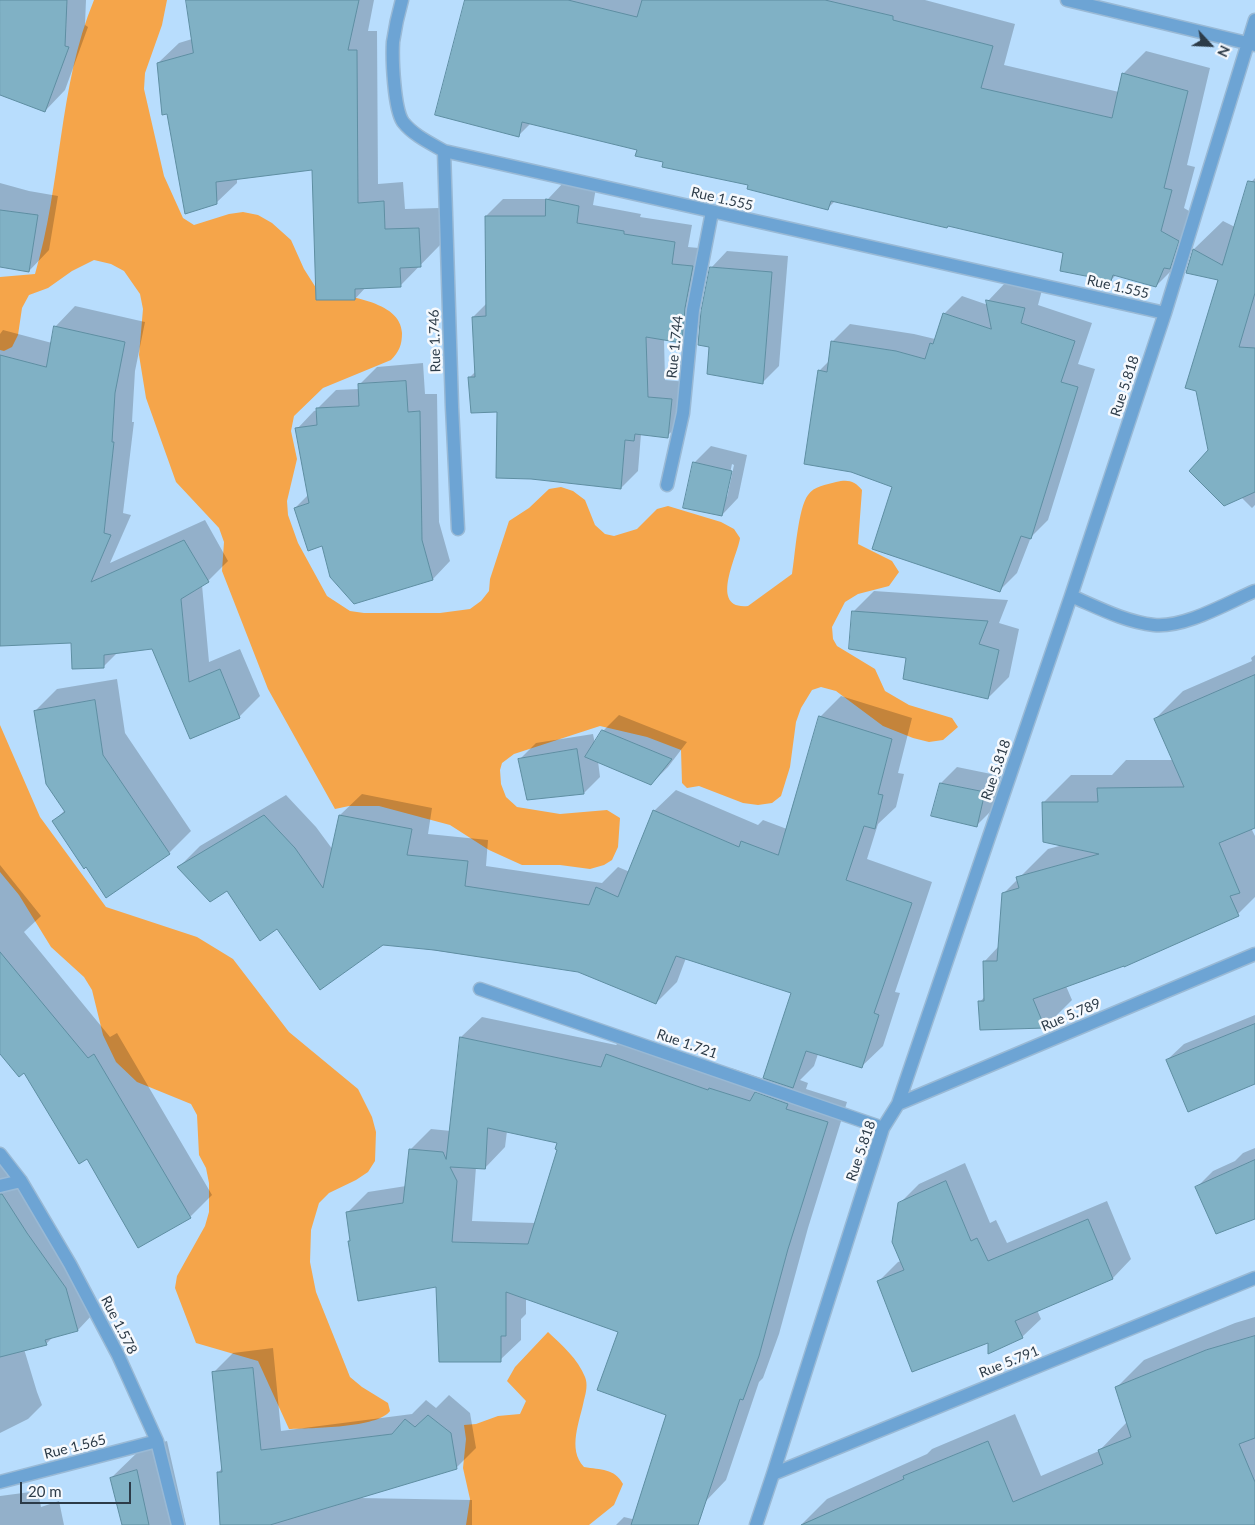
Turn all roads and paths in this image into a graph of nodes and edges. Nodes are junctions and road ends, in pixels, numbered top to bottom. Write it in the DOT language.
graph roads {
  1 [pos="402,0"];
  2 [pos="1067,0"];
  3 [pos="1255,20"];
  4 [pos="1251,44"];
  5 [pos="444,151"];
  6 [pos="712,212"];
  7 [pos="1165,313"];
  8 [pos="667,485"];
  9 [pos="458,530"];
  10 [pos="1255,591"];
  11 [pos="1071,596"];
  12 [pos="1255,954"];
  13 [pos="480,989"];
  14 [pos="898,1104"];
  15 [pos="883,1128"];
  16 [pos="0,1154"];
  17 [pos="21,1181"];
  18 [pos="0,1186"];
  19 [pos="1255,1278"];
  20 [pos="156,1442"];
  21 [pos="773,1474"];
  22 [pos="0,1482"];
  23 [pos="178,1525"];
  24 [pos="756,1525"];
  1 -- 5 [label="street, Rue 1.555"];
  2 -- 4 [label="street"];
  3 -- 4 [label="street, Rue 5.818"];
  4 -- 7 [label="street, Rue 5.818"];
  5 -- 6 [label="street, Rue 1.555"];
  5 -- 9 [label="street, Rue 1.746"];
  6 -- 7 [label="street, Rue 1.555"];
  6 -- 8 [label="street, Rue 1.744"];
  7 -- 11 [label="street, Rue 5.818"];
  10 -- 11 [label="street"];
  11 -- 14 [label="street, Rue 5.818"];
  12 -- 14 [label="street, Rue 5.789"];
  13 -- 15 [label="street, Rue 1.721"];
  14 -- 15 [label="street, Rue 5.818"];
  15 -- 21 [label="street, Rue 5.818"];
  16 -- 17 [label="street, Rue 1.578"];
  17 -- 18 [label="street"];
  17 -- 20 [label="street, Rue 1.578"];
  19 -- 21 [label="street, Rue 5.791"];
  20 -- 22 [label="street, Rue 1.565"];
  20 -- 23 [label="street, Rue 1.578"];
  21 -- 24 [label="street, Rue 5.818"];
}
